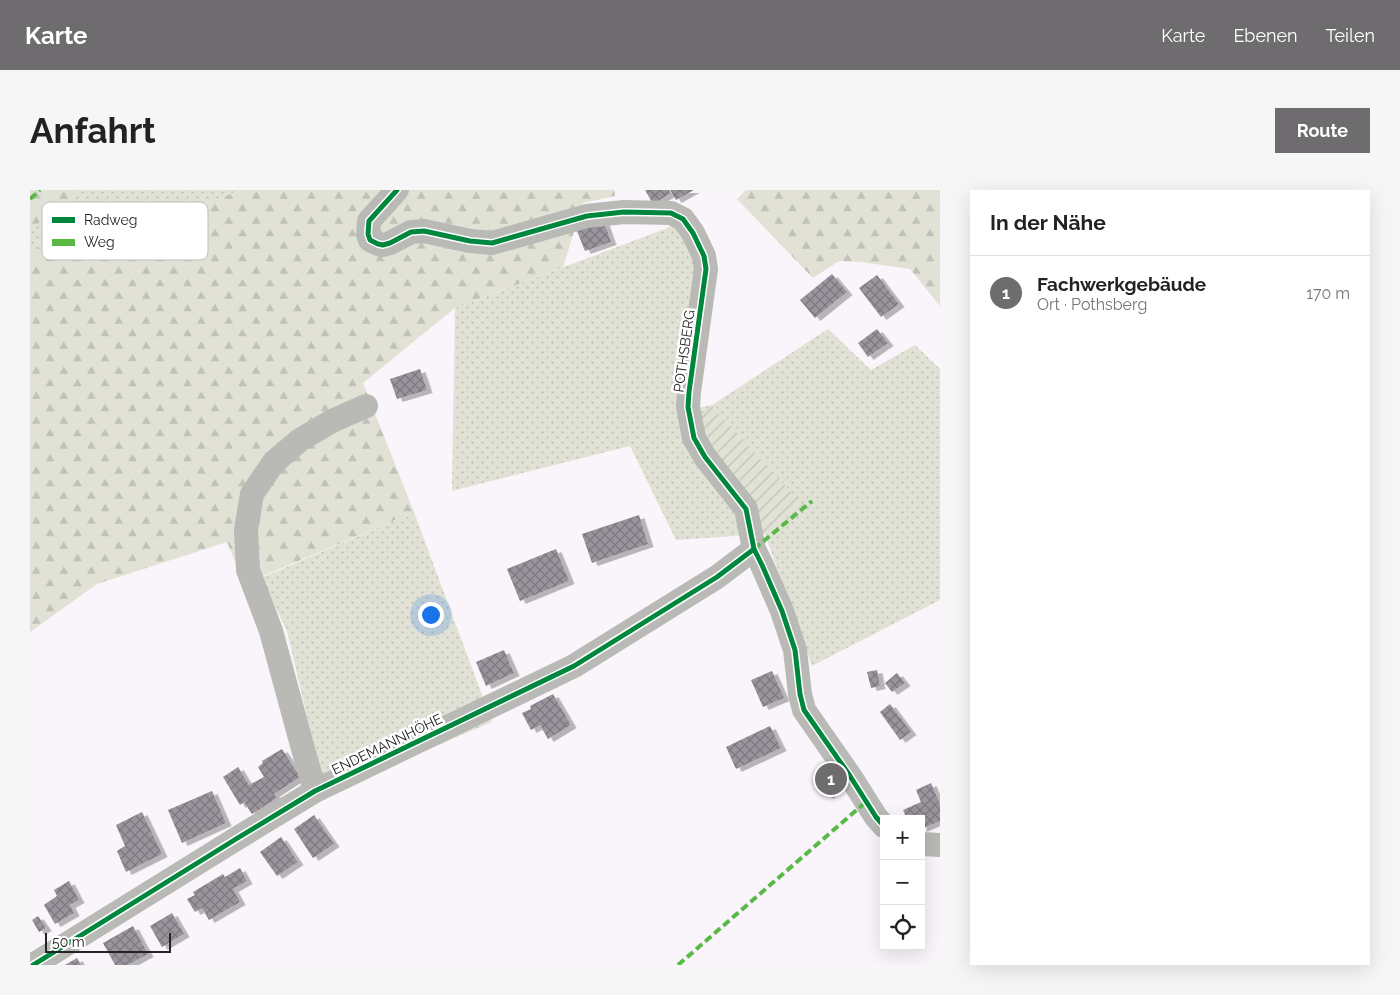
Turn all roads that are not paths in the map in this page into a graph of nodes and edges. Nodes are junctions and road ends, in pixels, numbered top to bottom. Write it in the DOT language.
graph roads {
  1 [pos="397,190"];
  2 [pos="366,406"];
  3 [pos="754,549"];
  4 [pos="315,791"];
  5 [pos="880,820"];
  6 [pos="925,844"];
  7 [pos="940,845"];
  8 [pos="33,965"];
  1 -- 3 [label="street, POTHSBERG"];
  2 -- 4 [label="street"];
  3 -- 4 [label="street, ENDEMANNHÖHE"];
  3 -- 5 [label="street, POTHSBERG"];
  4 -- 8 [label="street, ENDEMANNHÖHE"];
  6 -- 7 [label="street"];
}
